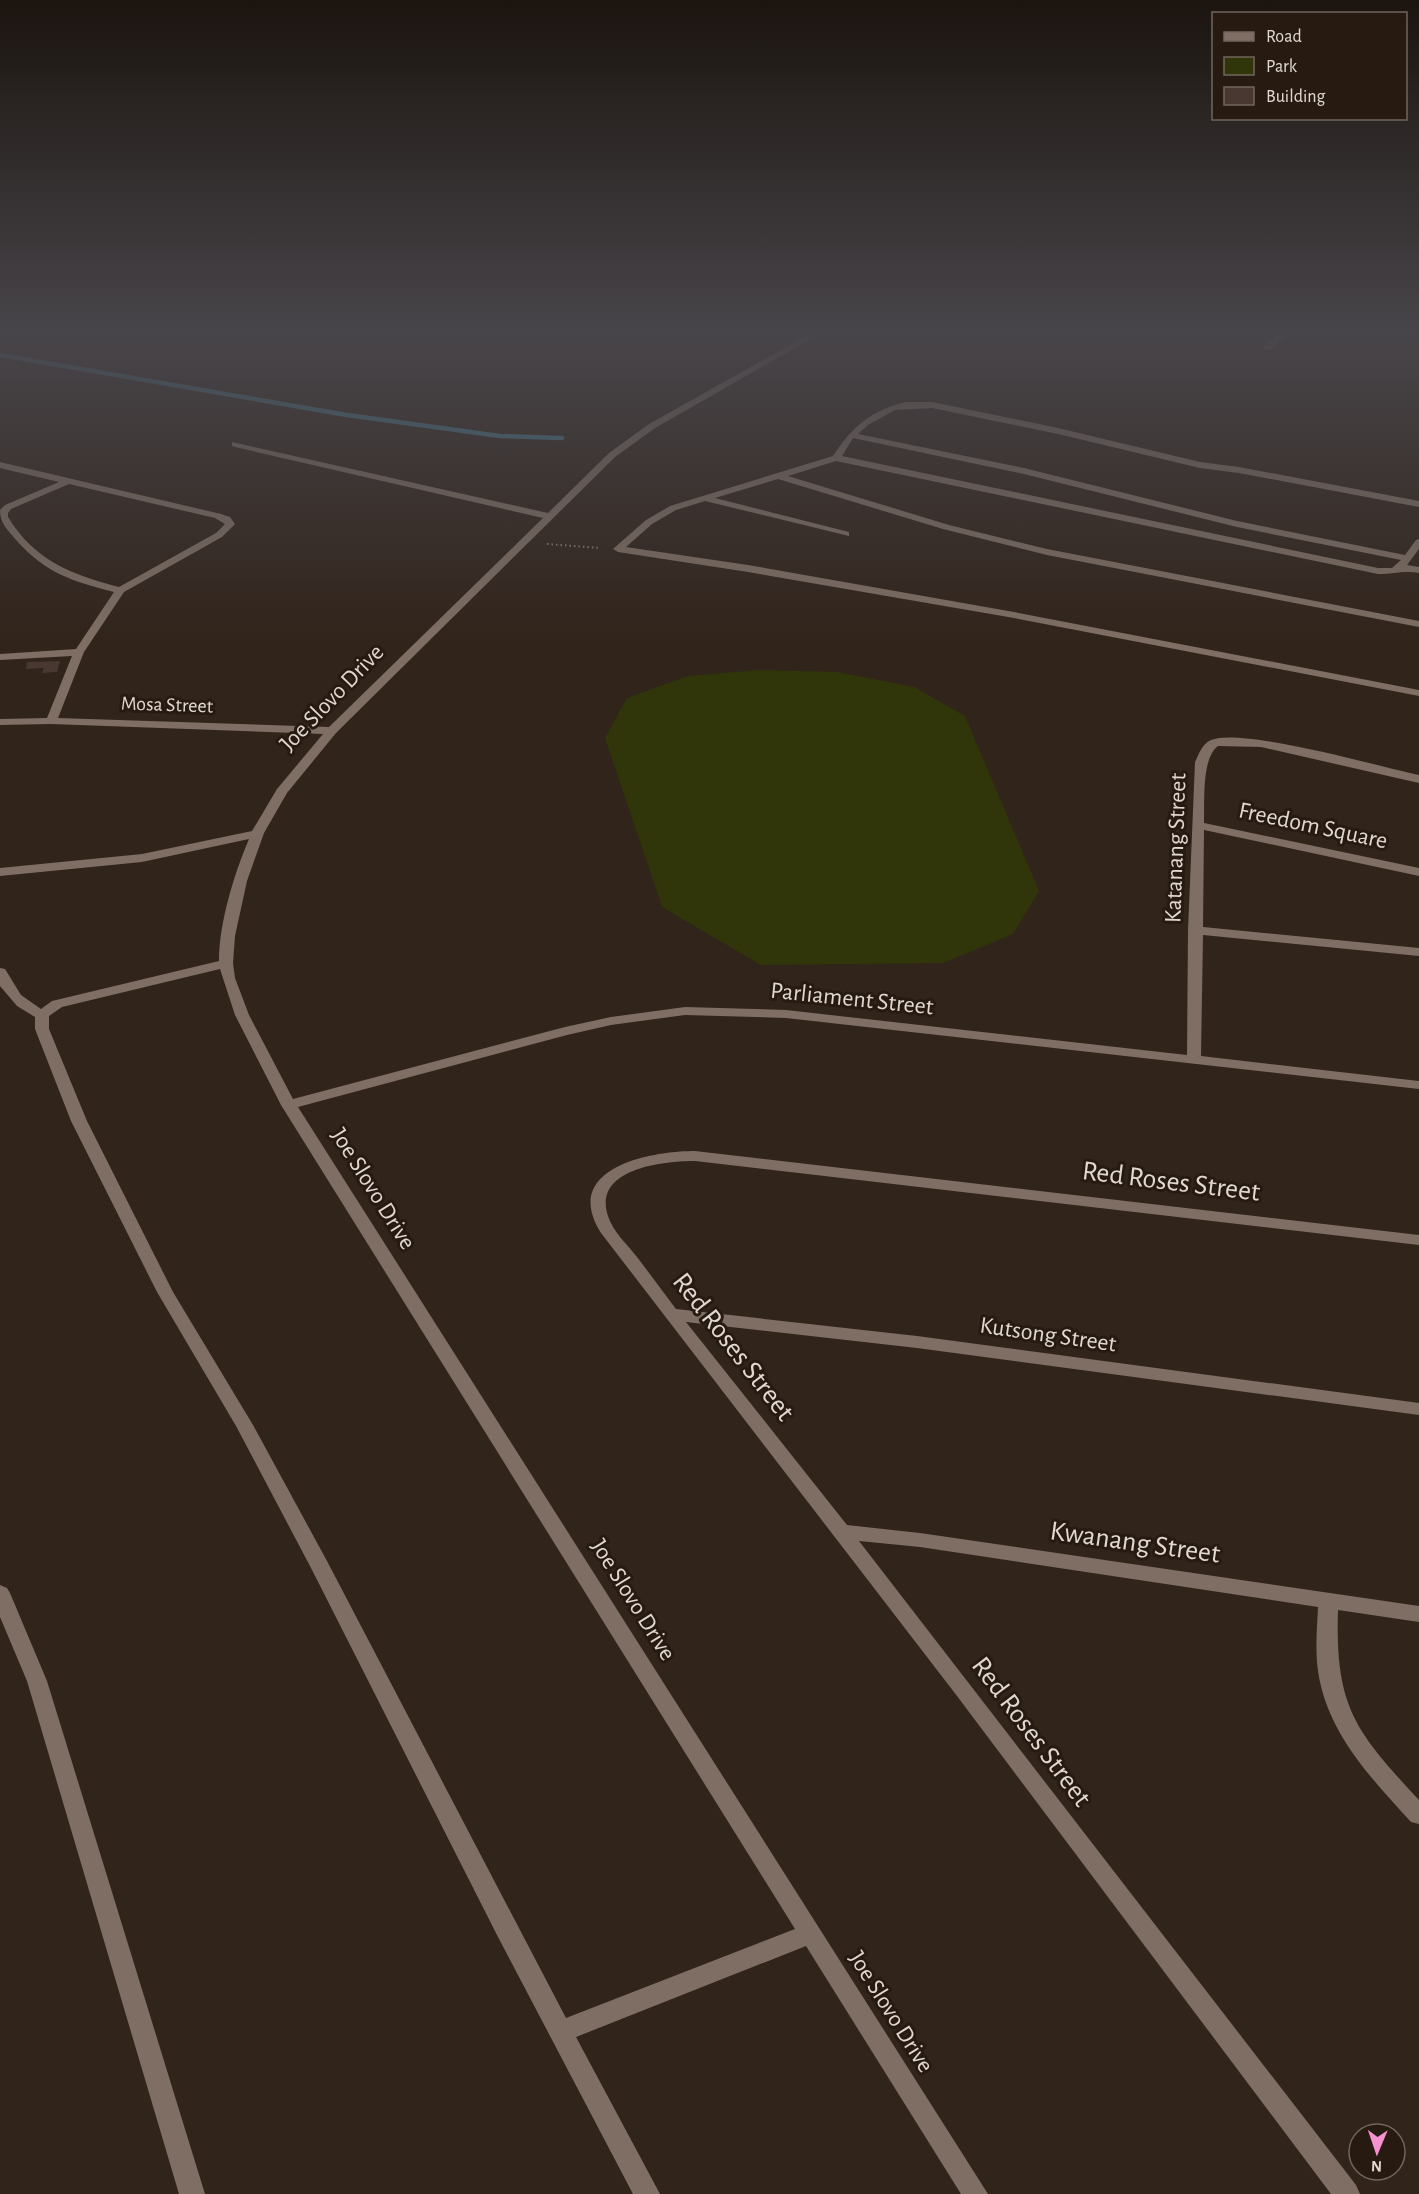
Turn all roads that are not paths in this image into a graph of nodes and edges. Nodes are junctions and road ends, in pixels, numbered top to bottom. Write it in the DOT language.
graph roads {
  1 [pos="640,433"];
  2 [pos="1069,433"];
  3 [pos="851,435"];
  4 [pos="235,444"];
  5 [pos="836,458"];
  6 [pos="0,465"];
  7 [pos="779,476"];
  8 [pos="68,481"];
  9 [pos="703,498"];
  10 [pos="1419,504"];
  11 [pos="549,516"];
  12 [pos="846,534"];
  13 [pos="1419,542"];
  14 [pos="1404,562"];
  15 [pos="1419,570"];
  16 [pos="120,590"];
  17 [pos="1419,624"];
  18 [pos="79,652"];
  19 [pos="0,657"];
  20 [pos="1419,693"];
  21 [pos="51,721"];
  22 [pos="0,722"];
  23 [pos="332,731"];
  24 [pos="1419,778"];
  25 [pos="1198,825"];
  26 [pos="255,834"];
  27 [pos="0,872"];
  28 [pos="1419,872"];
  29 [pos="1195,930"];
  30 [pos="1419,952"];
  31 [pos="225,964"];
  32 [pos="0,972"];
  33 [pos="42,1015"];
  34 [pos="1194,1060"];
  35 [pos="1419,1085"];
  36 [pos="290,1105"];
  37 [pos="1419,1240"];
  38 [pos="670,1314"];
  39 [pos="1419,1409"];
  40 [pos="843,1532"];
  41 [pos="0,1593"];
  42 [pos="1328,1600"];
  43 [pos="1419,1614"];
  44 [pos="1419,1815"];
  45 [pos="811,1933"];
  46 [pos="561,2031"];
  47 [pos="192,2194"];
  48 [pos="647,2194"];
  49 [pos="975,2194"];
  50 [pos="1347,2194"];
  1 -- 11 [label="street, Joe Slovo Drive"];
  2 -- 10 [label="street"];
  3 -- 5 [label="street"];
  3 -- 14 [label="street"];
  4 -- 11 [label="street"];
  5 -- 7 [label="street"];
  5 -- 14 [label="street"];
  6 -- 8 [label="street"];
  7 -- 9 [label="street"];
  7 -- 17 [label="street"];
  8 -- 16 [label="street"];
  8 -- 16 [label="street"];
  9 -- 12 [label="street"];
  9 -- 20 [label="street"];
  11 -- 23 [label="street, Joe Slovo Drive"];
  13 -- 14 [label="street"];
  14 -- 15 [label="street"];
  16 -- 18 [label="street"];
  18 -- 19 [label="street"];
  18 -- 21 [label="street"];
  21 -- 22 [label="street, Mosa Street"];
  21 -- 23 [label="street, Mosa Street"];
  23 -- 26 [label="street, Joe Slovo Drive"];
  24 -- 25 [label="street, Katanang Street"];
  25 -- 28 [label="street, Freedom Square"];
  25 -- 29 [label="street, Katanang Street"];
  26 -- 27 [label="street"];
  26 -- 31 [label="street, Joe Slovo Drive"];
  29 -- 30 [label="street"];
  29 -- 34 [label="street, Katanang Street"];
  31 -- 33 [label="street"];
  31 -- 36 [label="street, Joe Slovo Drive"];
  32 -- 33 [label="street"];
  33 -- 46 [label="street"];
  34 -- 35 [label="street, Parliament Street"];
  34 -- 36 [label="street, Parliament Street"];
  36 -- 45 [label="street, Joe Slovo Drive"];
  37 -- 38 [label="street, Red Roses Street"];
  38 -- 39 [label="street, Kutsong Street"];
  38 -- 40 [label="street, Red Roses Street"];
  40 -- 42 [label="street, Kwanang Street"];
  40 -- 50 [label="street, Red Roses Street"];
  41 -- 47 [label="street"];
  42 -- 43 [label="street, Kwanang Street"];
  42 -- 44 [label="street"];
  45 -- 46 [label="street"];
  45 -- 49 [label="street, Joe Slovo Drive"];
  46 -- 48 [label="street"];
}
